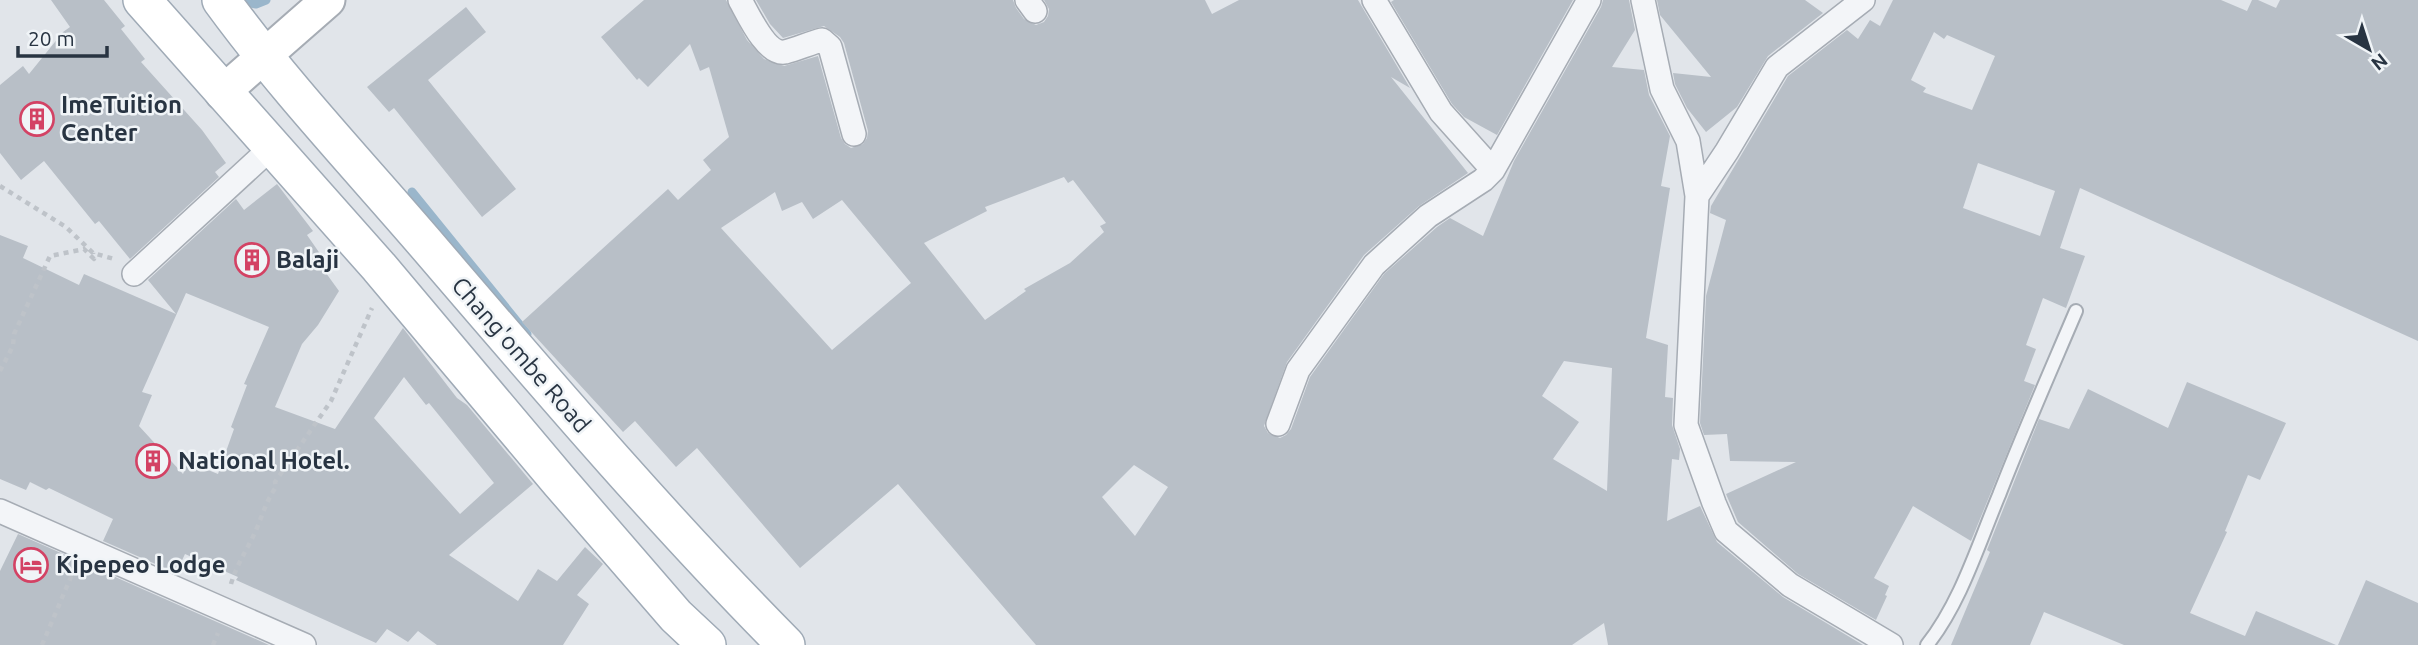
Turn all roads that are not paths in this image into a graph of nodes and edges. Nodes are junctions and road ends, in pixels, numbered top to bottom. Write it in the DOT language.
graph roads {
  1 [pos="142,0"];
  2 [pos="221,0"];
  3 [pos="328,0"];
  4 [pos="740,0"];
  5 [pos="1374,0"];
  6 [pos="1589,0"];
  7 [pos="1643,0"];
  8 [pos="1863,0"];
  9 [pos="263,57"];
  10 [pos="222,93"];
  11 [pos="854,134"];
  12 [pos="1688,141"];
  13 [pos="272,147"];
  14 [pos="1727,151"];
  15 [pos="1493,170"];
  16 [pos="1697,196"];
  17 [pos="134,274"];
  18 [pos="2076,312"];
  19 [pos="1278,424"];
  20 [pos="0,511"];
  21 [pos="304,645"];
  22 [pos="707,645"];
  23 [pos="786,645"];
  24 [pos="1891,645"];
  25 [pos="1927,645"];
  1 -- 10 [label="main road"];
  2 -- 9 [label="main road, Chang'ombe Road"];
  3 -- 9 [label="street"];
  4 -- 11 [label="street"];
  5 -- 15 [label="street"];
  6 -- 15 [label="street"];
  7 -- 12 [label="street"];
  8 -- 14 [label="street"];
  9 -- 10 [label="street"];
  9 -- 23 [label="main road, Chang'ombe Road"];
  10 -- 13 [label="main road"];
  12 -- 14 [label="street"];
  12 -- 16 [label="street"];
  13 -- 17 [label="street"];
  13 -- 22 [label="main road"];
  14 -- 16 [label="street"];
  15 -- 19 [label="street"];
  16 -- 24 [label="street"];
  18 -- 25 [label="lane"];
  20 -- 21 [label="street"];
}
